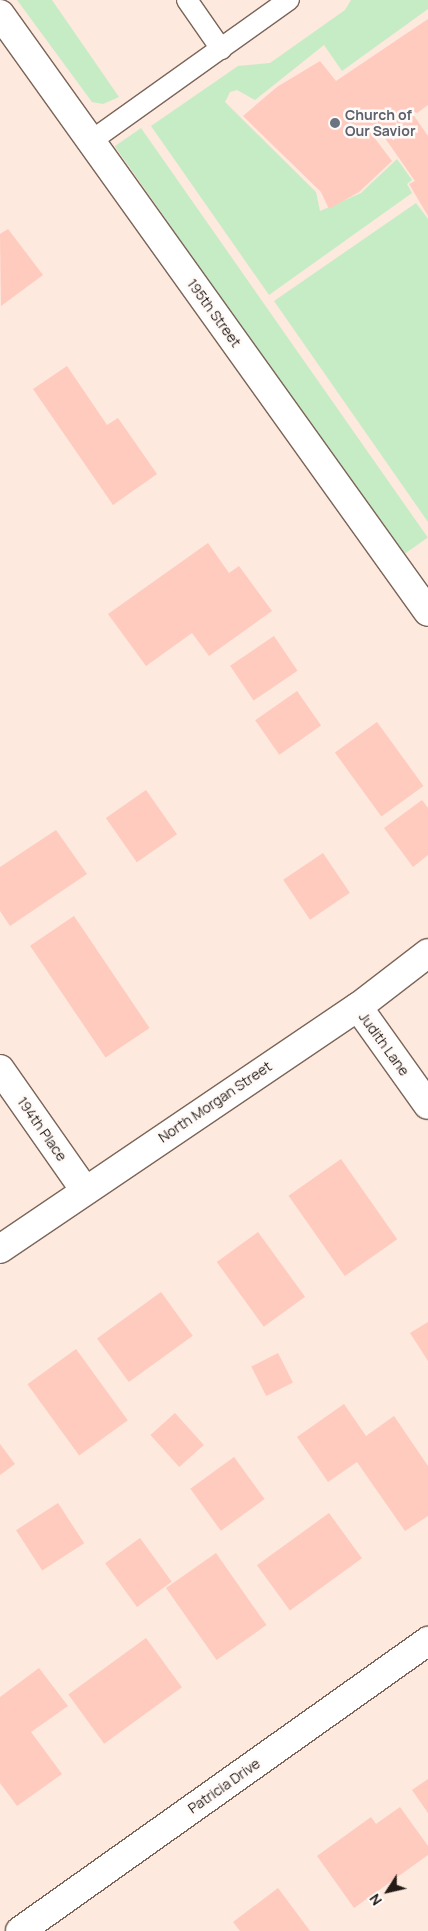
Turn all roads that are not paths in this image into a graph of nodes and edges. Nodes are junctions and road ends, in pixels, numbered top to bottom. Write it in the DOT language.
graph roads {
  1 [pos="187,0"];
  2 [pos="289,0"];
  3 [pos="0,14"];
  4 [pos="221,49"];
  5 [pos="90,141"];
  6 [pos="428,612"];
  7 [pos="428,953"];
  8 [pos="358,1007"];
  9 [pos="0,1069"];
  10 [pos="428,1104"];
  11 [pos="84,1189"];
  12 [pos="0,1248"];
  13 [pos="428,1641"];
  14 [pos="20,1931"];
  1 -- 4 [label="lane"];
  2 -- 4 [label="lane"];
  3 -- 5 [label="street, 195th Street"];
  4 -- 5 [label="lane"];
  5 -- 6 [label="street, 195th Street"];
  7 -- 8 [label="street, North Morgan Street"];
  8 -- 10 [label="street, Judith Lane"];
  8 -- 11 [label="street, North Morgan Street"];
  9 -- 11 [label="street, 194th Place"];
  11 -- 12 [label="street, North Morgan Street"];
  13 -- 14 [label="street, Patricia Drive"];
}
